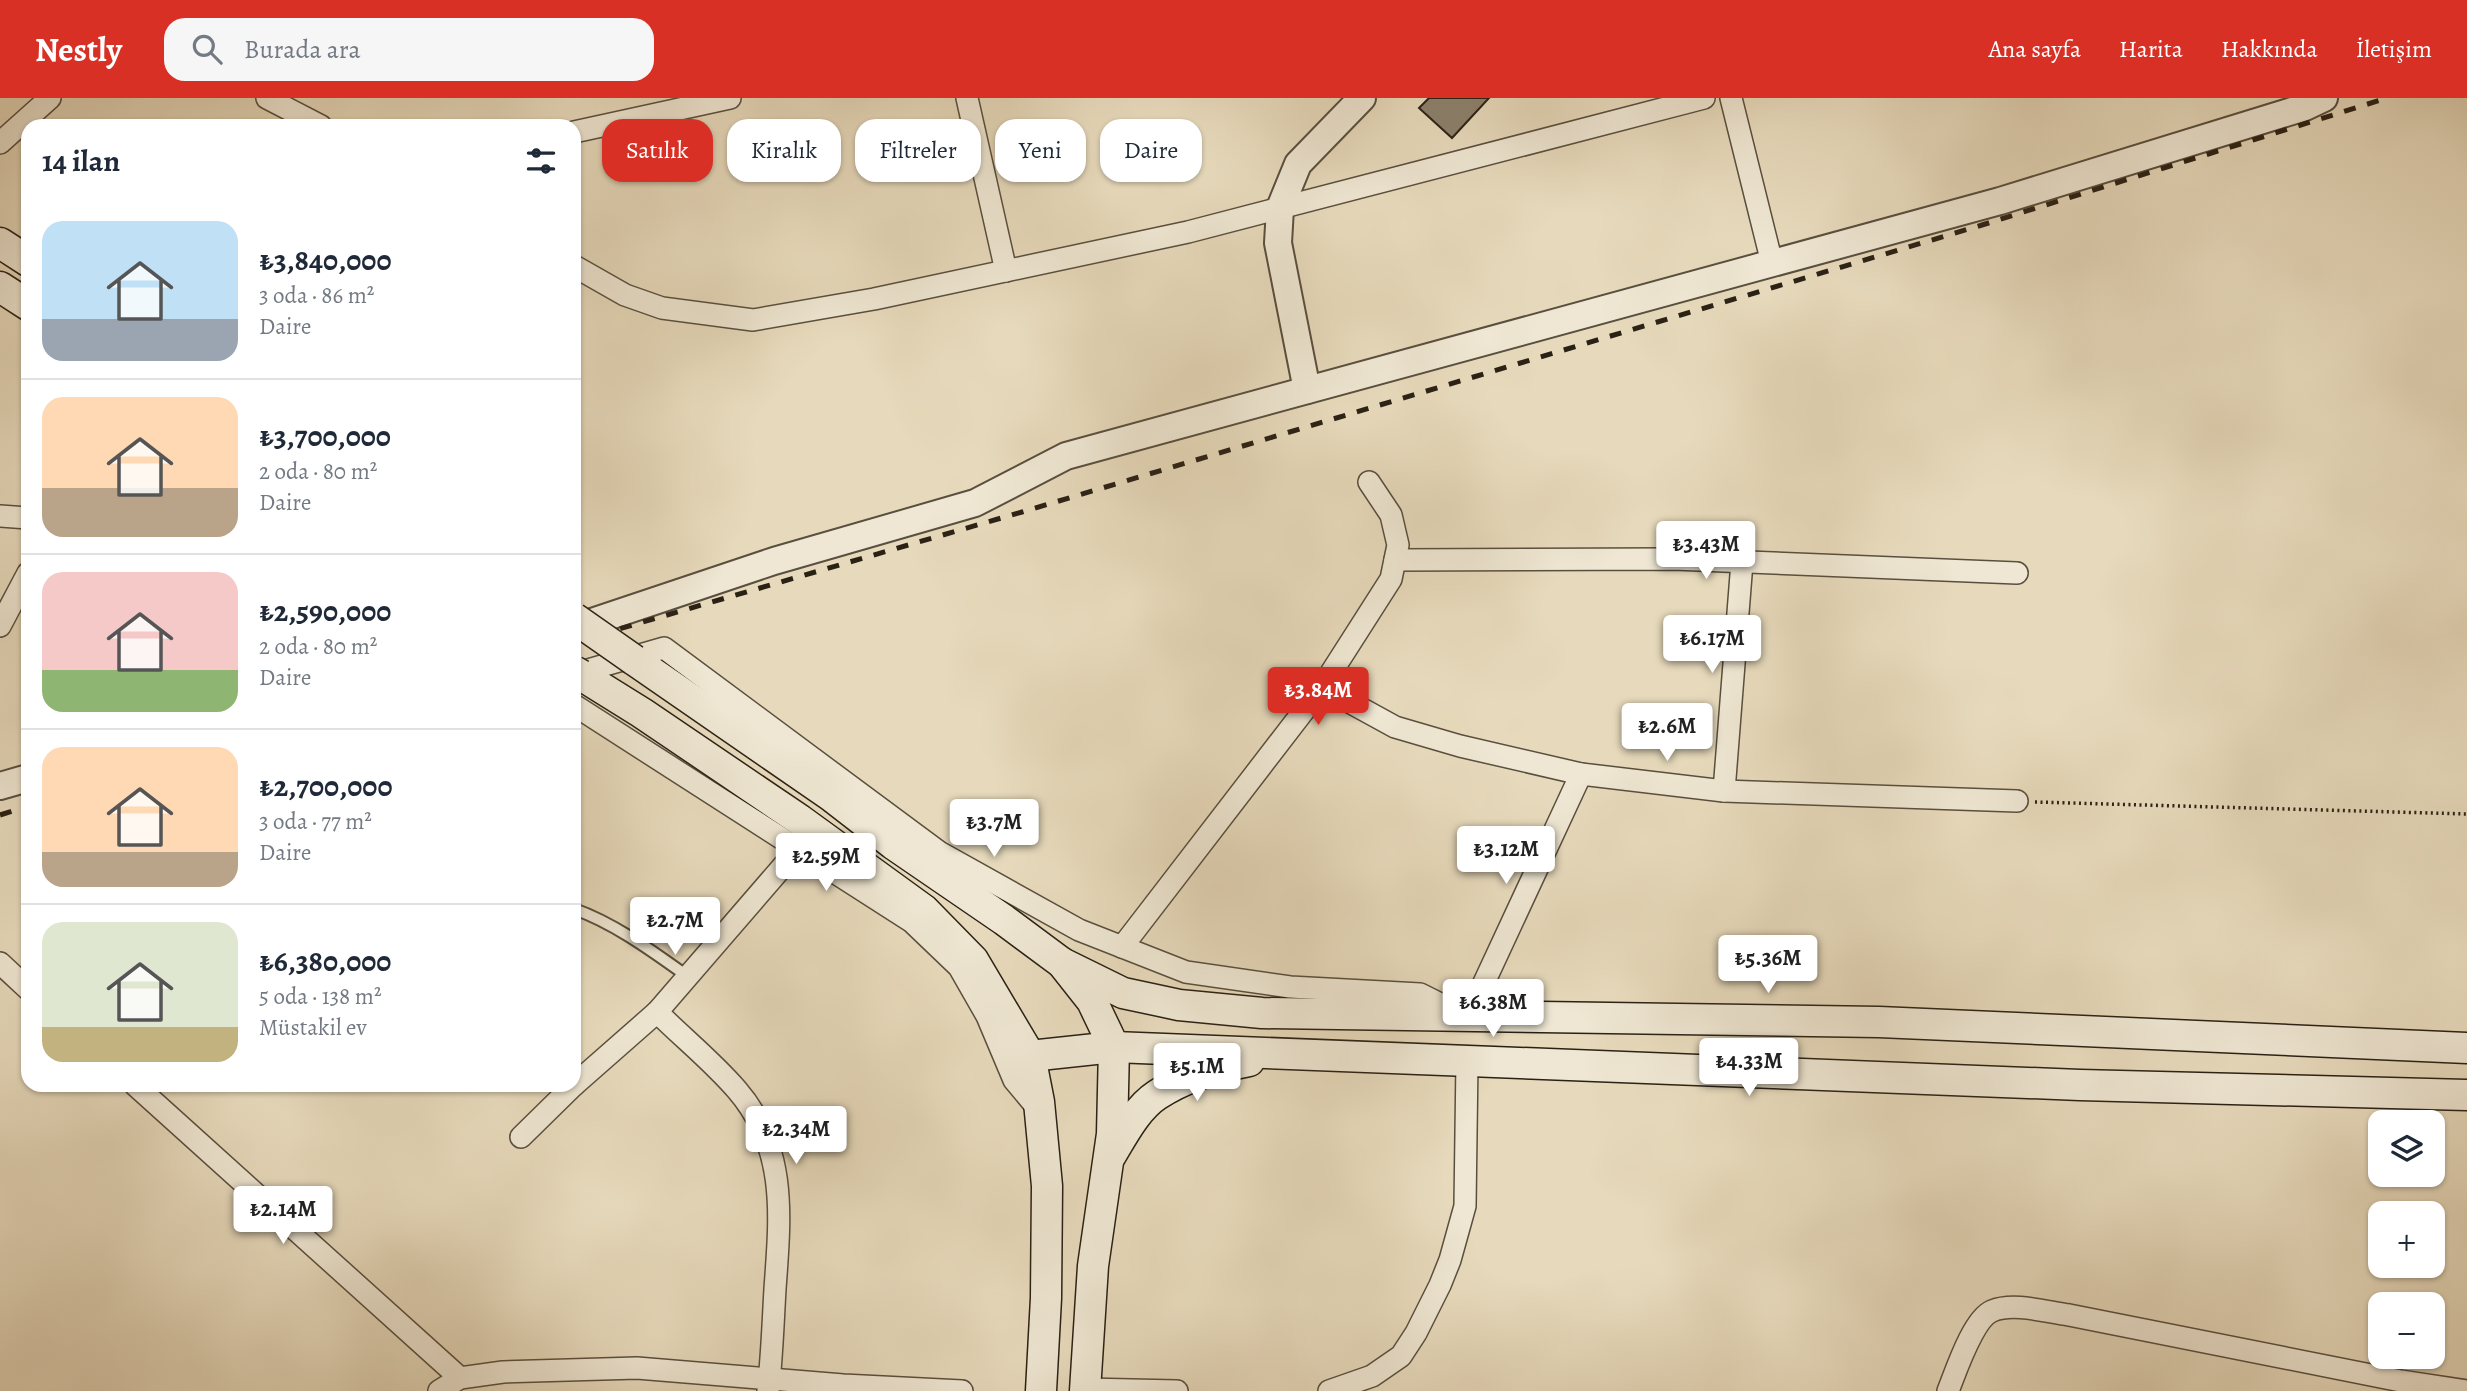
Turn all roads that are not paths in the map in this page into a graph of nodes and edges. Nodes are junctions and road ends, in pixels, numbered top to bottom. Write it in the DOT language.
graph roads {
  1 [pos="50,98"];
  2 [pos="267,98"];
  3 [pos="730,98"];
  4 [pos="967,98"];
  5 [pos="1362,98"];
  6 [pos="1704,98"];
  7 [pos="1731,98"];
  8 [pos="2324,98"];
  9 [pos="27,119"];
  10 [pos="308,119"];
  11 [pos="21,124"];
  12 [pos="581,130"];
  13 [pos="0,143"];
  14 [pos="1280,208"];
  15 [pos="0,243"];
  16 [pos="21,256"];
  17 [pos="1772,263"];
  18 [pos="581,270"];
  19 [pos="1006,271"];
  20 [pos="0,287"];
  21 [pos="21,300"];
  22 [pos="1307,390"];
  23 [pos="1369,482"];
  24 [pos="0,516"];
  25 [pos="21,518"];
  26 [pos="1395,560"];
  27 [pos="1742,562"];
  28 [pos="2017,573"];
  29 [pos="21,586"];
  30 [pos="581,623"];
  31 [pos="0,626"];
  32 [pos="581,626"];
  33 [pos="581,672"];
  34 [pos="581,676"];
  35 [pos="1322,687"];
  36 [pos="581,710"];
  37 [pos="1581,774"];
  38 [pos="21,780"];
  39 [pos="0,786"];
  40 [pos="1724,791"];
  41 [pos="2017,801"];
  42 [pos="797,850"];
  43 [pos="581,911"];
  44 [pos="1122,947"];
  45 [pos="1062,963"];
  46 [pos="0,964"];
  47 [pos="687,976"];
  48 [pos="21,983"];
  49 [pos="657,1012"];
  50 [pos="1465,1015"];
  51 [pos="1114,1047"];
  52 [pos="2467,1048"];
  53 [pos="1287,1054"];
  54 [pos="1030,1056"];
  55 [pos="1467,1061"];
  56 [pos="581,1079"];
  57 [pos="143,1092"];
  58 [pos="567,1092"];
  59 [pos="2467,1095"];
  60 [pos="1040,1111"];
  61 [pos="521,1138"];
  62 [pos="1108,1158"];
  63 [pos="460,1378"];
  64 [pos="769,1385"];
  65 [pos="1085,1390"];
  66 [pos="439,1391"];
  67 [pos="962,1391"];
  68 [pos="1041,1391"];
  69 [pos="1177,1391"];
  70 [pos="1329,1391"];
  71 [pos="1948,1391"];
  72 [pos="2467,1391"];
  1 -- 9 [label="street"];
  2 -- 10 [label="street"];
  3 -- 12 [label="street"];
  4 -- 19 [label="street"];
  5 -- 14 [label="street"];
  6 -- 14 [label="street"];
  7 -- 17 [label="street"];
  8 -- 17 [label="street"];
  11 -- 13 [label="street"];
  14 -- 19 [label="street"];
  14 -- 22 [label="street"];
  15 -- 16 [label="main road"];
  17 -- 22 [label="street"];
  18 -- 19 [label="street"];
  20 -- 21 [label="main road"];
  22 -- 32 [label="street"];
  23 -- 26 [label="street"];
  24 -- 25 [label="street"];
  26 -- 27 [label="street"];
  26 -- 35 [label="street"];
  27 -- 28 [label="street"];
  27 -- 40 [label="street"];
  29 -- 31 [label="street"];
  30 -- 45 [label="main road, bridge"];
  33 -- 44 [label="street"];
  34 -- 54 [label="main road"];
  35 -- 37 [label="street"];
  35 -- 44 [label="street"];
  36 -- 42 [label="street"];
  37 -- 40 [label="street"];
  37 -- 50 [label="street"];
  38 -- 39 [label="street"];
  40 -- 41 [label="street"];
  42 -- 47 [label="street"];
  42 -- 60 [label="street"];
  43 -- 47 [label="lane"];
  44 -- 50 [label="street"];
  45 -- 50 [label="main road"];
  45 -- 51 [label="main road"];
  46 -- 48 [label="street"];
  47 -- 49 [label="street"];
  49 -- 56 [label="street"];
  49 -- 64 [label="street"];
  50 -- 52 [label="main road"];
  50 -- 55 [label="main road"];
  51 -- 53 [label="main road"];
  51 -- 54 [label="main road"];
  51 -- 62 [label="main road"];
  53 -- 55 [label="main road"];
  53 -- 62 [label="main road"];
  54 -- 60 [label="main road"];
  55 -- 59 [label="main road"];
  55 -- 70 [label="street"];
  57 -- 63 [label="street"];
  58 -- 61 [label="street"];
  60 -- 68 [label="main road"];
  62 -- 65 [label="main road"];
  63 -- 64 [label="street"];
  63 -- 66 [label="street"];
  64 -- 67 [label="street"];
  65 -- 69 [label="street"];
  71 -- 72 [label="street"];
}
